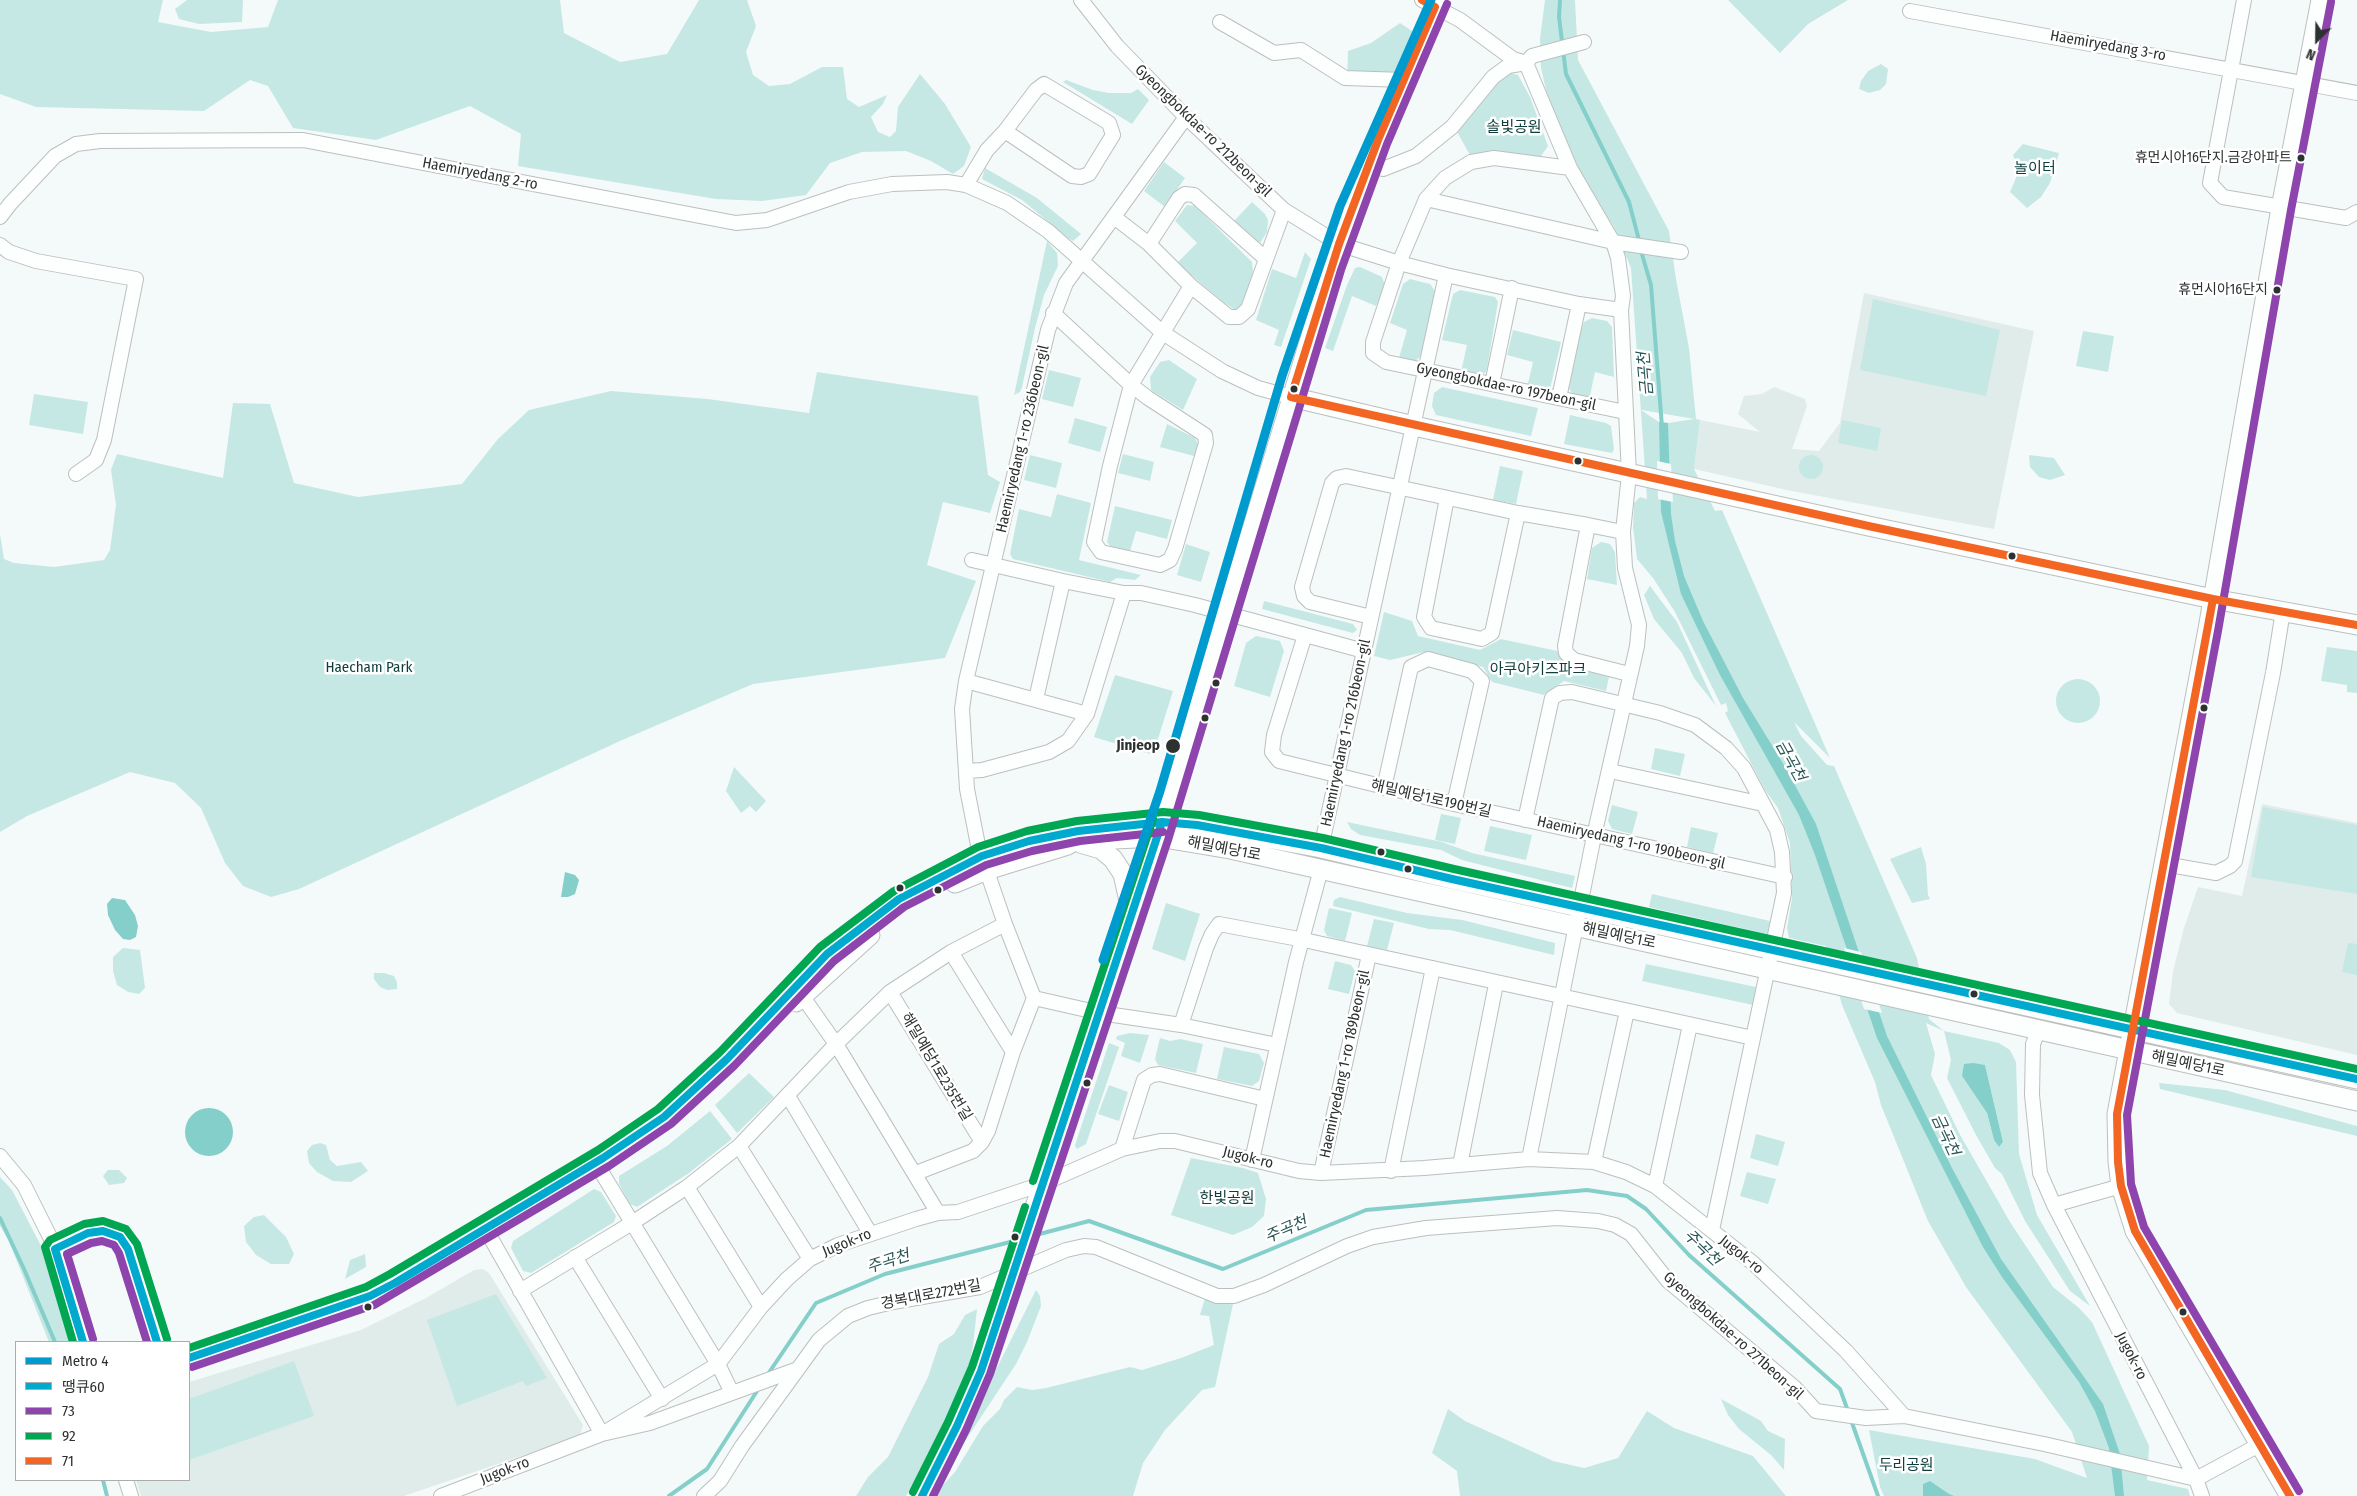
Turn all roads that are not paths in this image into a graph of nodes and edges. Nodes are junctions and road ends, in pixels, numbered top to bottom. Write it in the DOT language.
graph roads {
  1 [pos="1081,0"];
  2 [pos="2244,0"];
  3 [pos="2321,0"];
  4 [pos="1432,2"];
  5 [pos="1910,10"];
  6 [pos="1220,22"];
  7 [pos="1584,42"];
  8 [pos="1529,59"];
  9 [pos="2230,68"];
  10 [pos="1404,80"];
  11 [pos="2306,83"];
  12 [pos="2357,93"];
  13 [pos="1186,117"];
  14 [pos="1005,131"];
  15 [pos="1369,166"];
  16 [pos="1570,168"];
  17 [pos="966,185"];
  18 [pos="1426,199"];
  19 [pos="2282,208"];
  20 [pos="1284,210"];
  21 [pos="2357,212"];
  22 [pos="0,217"];
  23 [pos="1114,217"];
  24 [pos="1613,242"];
  25 [pos="1149,244"];
  26 [pos="1339,244"];
  27 [pos="0,245"];
  28 [pos="1681,252"];
  29 [pos="1266,259"];
  30 [pos="1082,260"];
  31 [pos="1399,263"];
  32 [pos="1446,275"];
  33 [pos="1191,286"];
  34 [pos="1512,288"];
  35 [pos="1578,304"];
  36 [pos="1621,310"];
  37 [pos="1053,313"];
  38 [pos="1164,333"];
  39 [pos="1426,370"];
  40 [pos="1131,384"];
  41 [pos="1492,384"];
  42 [pos="1291,396"];
  43 [pos="1559,398"];
  44 [pos="1625,412"];
  45 [pos="1414,426"];
  46 [pos="76,474"];
  47 [pos="1629,474"];
  48 [pos="1400,487"];
  49 [pos="1447,498"];
  50 [pos="1518,513"];
  51 [pos="1588,525"];
  52 [pos="1623,532"];
  53 [pos="972,560"];
  54 [pos="994,565"];
  55 [pos="1063,581"];
  56 [pos="1124,593"];
  57 [pos="2213,599"];
  58 [pos="2283,611"];
  59 [pos="1225,613"];
  60 [pos="1371,617"];
  61 [pos="2357,625"];
  62 [pos="1304,635"];
  63 [pos="1364,651"];
  64 [pos="1629,674"];
  65 [pos="966,681"];
  66 [pos="1036,700"];
  67 [pos="1624,704"];
  68 [pos="1087,714"];
  69 [pos="966,771"];
  70 [pos="1610,771"];
  71 [pos="1337,777"];
  72 [pos="1384,788"];
  73 [pos="1454,804"];
  74 [pos="1763,804"];
  75 [pos="1526,820"];
  76 [pos="1160,830"];
  77 [pos="1594,836"];
  78 [pos="1080,843"];
  79 [pos="1321,848"];
  80 [pos="985,863"];
  81 [pos="2164,864"];
  82 [pos="1321,870"];
  83 [pos="1785,877"];
  84 [pos="1580,906"];
  85 [pos="1132,914"];
  86 [pos="1005,924"];
  87 [pos="1576,926"];
  88 [pos="1304,940"];
  89 [pos="1773,948"];
  90 [pos="951,952"];
  91 [pos="1369,955"];
  92 [pos="1433,968"];
  93 [pos="1768,969"];
  94 [pos="1496,984"];
  95 [pos="798,991"];
  96 [pos="890,992"];
  97 [pos="1034,998"];
  98 [pos="1561,998"];
  99 [pos="1627,1011"];
  100 [pos="1100,1013"];
  101 [pos="1181,1025"];
  102 [pos="1690,1025"];
  103 [pos="2134,1030"];
  104 [pos="2038,1031"];
  105 [pos="1753,1038"];
  106 [pos="836,1044"];
  107 [pos="1277,1045"];
  108 [pos="2130,1051"];
  109 [pos="1013,1052"];
  110 [pos="2357,1079"];
  111 [pos="788,1096"];
  112 [pos="1265,1099"];
  113 [pos="2357,1101"];
  114 [pos="982,1142"];
  115 [pos="739,1146"];
  116 [pos="1122,1149"];
  117 [pos="0,1156"];
  118 [pos="1529,1159"];
  119 [pos="1252,1160"];
  120 [pos="1594,1162"];
  121 [pos="1460,1165"];
  122 [pos="1391,1170"];
  123 [pos="602,1173"];
  124 [pos="1321,1173"];
  125 [pos="916,1174"];
  126 [pos="1042,1184"];
  127 [pos="1656,1186"];
  128 [pos="2121,1186"];
  129 [pos="687,1187"];
  130 [pos="2054,1205"];
  131 [pos="938,1213"];
  132 [pos="632,1223"];
  133 [pos="1712,1230"];
  134 [pos="488,1233"];
  135 [pos="870,1233"];
  136 [pos="55,1249"];
  137 [pos="575,1257"];
  138 [pos="810,1259"];
  139 [pos="520,1291"];
  140 [pos="761,1307"];
  141 [pos="83,1341"];
  142 [pos="157,1341"];
  143 [pos="190,1358"];
  144 [pos="718,1364"];
  145 [pos="190,1368"];
  146 [pos="791,1371"];
  147 [pos="735,1391"];
  148 [pos="662,1399"];
  149 [pos="1904,1416"];
  150 [pos="602,1434"];
  151 [pos="2259,1445"];
  152 [pos="2196,1479"];
  153 [pos="126,1481"];
  154 [pos="131,1496"];
  155 [pos="441,1496"];
  156 [pos="704,1496"];
  157 [pos="922,1496"];
  158 [pos="2202,1496"];
  159 [pos="2290,1496"];
  1 -- 13 [label="street, Gyeongbokdae-ro 212beon-gil"];
  2 -- 9 [label="street"];
  3 -- 11 [label="street"];
  4 -- 8 [label="street"];
  4 -- 10 [label="street"];
  5 -- 9 [label="street, Haemiryedang 3-ro"];
  6 -- 10 [label="street"];
  7 -- 8 [label="street"];
  8 -- 15 [label="street"];
  8 -- 16 [label="street"];
  9 -- 11 [label="street, Haemiryedang 3-ro"];
  9 -- 19 [label="street"];
  10 -- 15 [label="street"];
  11 -- 12 [label="street, Haemiryedang 3-ro"];
  11 -- 19 [label="street"];
  13 -- 20 [label="street, Gyeongbokdae-ro 212beon-gil"];
  13 -- 23 [label="street"];
  14 -- 14 [label="street"];
  14 -- 17 [label="street"];
  15 -- 26 [label="street"];
  16 -- 18 [label="street"];
  16 -- 24 [label="street"];
  17 -- 22 [label="street, Haemiryedang 2-ro"];
  17 -- 30 [label="street, Haemiryedang 2-ro"];
  18 -- 24 [label="street"];
  18 -- 31 [label="street"];
  19 -- 21 [label="street"];
  19 -- 57 [label="street"];
  20 -- 26 [label="street, Gyeongbokdae-ro 212beon-gil"];
  20 -- 29 [label="street"];
  23 -- 25 [label="street"];
  23 -- 30 [label="street"];
  24 -- 28 [label="street"];
  24 -- 36 [label="street"];
  25 -- 29 [label="street"];
  25 -- 33 [label="street"];
  26 -- 31 [label="street, Gyeongbokdae-ro 212beon-gil"];
  26 -- 42 [label="street"];
  27 -- 46 [label="street"];
  29 -- 33 [label="street"];
  30 -- 37 [label="street, Haemiryedang 1-ro 236beon-gil"];
  30 -- 38 [label="street, Haemiryedang 2-ro"];
  31 -- 32 [label="street, Gyeongbokdae-ro 212beon-gil"];
  31 -- 39 [label="street, Gyeongbokdae-ro 197beon-gil"];
  32 -- 34 [label="street, Gyeongbokdae-ro 212beon-gil"];
  32 -- 39 [label="street, Haemiryedang 1-ro 216beon-gil"];
  33 -- 38 [label="street"];
  34 -- 35 [label="street, Gyeongbokdae-ro 212beon-gil"];
  34 -- 41 [label="street"];
  35 -- 36 [label="street, Gyeongbokdae-ro 212beon-gil"];
  35 -- 43 [label="street"];
  36 -- 44 [label="street"];
  37 -- 40 [label="street"];
  37 -- 54 [label="street, Haemiryedang 1-ro 236beon-gil"];
  38 -- 40 [label="street"];
  38 -- 42 [label="street, Haemiryedang 2-ro"];
  39 -- 41 [label="street, Gyeongbokdae-ro 197beon-gil"];
  39 -- 45 [label="street, Haemiryedang 1-ro 216beon-gil"];
  40 -- 40 [label="street"];
  41 -- 43 [label="street, Gyeongbokdae-ro 197beon-gil"];
  42 -- 45 [label="street, Haemiryedang 2-ro"];
  42 -- 59 [label="street"];
  43 -- 44 [label="street, Gyeongbokdae-ro 197beon-gil"];
  44 -- 47 [label="street"];
  45 -- 47 [label="street, Haemiryedang 2-ro"];
  45 -- 48 [label="street, Haemiryedang 1-ro 216beon-gil"];
  47 -- 52 [label="street"];
  47 -- 57 [label="street, Haemiryedang 2-ro"];
  48 -- 49 [label="street"];
  48 -- 60 [label="street, Haemiryedang 1-ro 216beon-gil"];
  48 -- 60 [label="street"];
  49 -- 50 [label="street"];
  49 -- 50 [label="street"];
  50 -- 51 [label="street"];
  51 -- 52 [label="street"];
  51 -- 64 [label="street"];
  52 -- 64 [label="street"];
  53 -- 54 [label="street"];
  54 -- 55 [label="street"];
  54 -- 65 [label="street, Haemiryedang 1-ro 236beon-gil"];
  55 -- 56 [label="street"];
  55 -- 66 [label="street"];
  56 -- 59 [label="street"];
  56 -- 68 [label="street"];
  57 -- 58 [label="street"];
  57 -- 81 [label="street"];
  58 -- 61 [label="street"];
  58 -- 81 [label="street"];
  59 -- 62 [label="street"];
  59 -- 76 [label="street"];
  60 -- 63 [label="street, Haemiryedang 1-ro 216beon-gil"];
  62 -- 63 [label="street"];
  62 -- 71 [label="street, 해밀예당1로190번길"];
  63 -- 71 [label="street, Haemiryedang 1-ro 216beon-gil"];
  64 -- 67 [label="street"];
  65 -- 66 [label="street"];
  65 -- 69 [label="street, Haemiryedang 1-ro 236beon-gil"];
  66 -- 68 [label="street"];
  67 -- 70 [label="street"];
  67 -- 74 [label="street"];
  67 -- 75 [label="street, Haemiryedang 1-ro 190beon-gil"];
  68 -- 69 [label="street"];
  69 -- 80 [label="street, Haemiryedang 1-ro 236beon-gil"];
  70 -- 74 [label="street"];
  70 -- 77 [label="street"];
  71 -- 72 [label="street, 해밀예당1로190번길"];
  71 -- 79 [label="street, Haemiryedang 1-ro 216beon-gil"];
  72 -- 73 [label="street, 해밀예당1로190번길"];
  72 -- 73 [label="street"];
  73 -- 75 [label="street, 해밀예당1로190번길"];
  74 -- 83 [label="street"];
  75 -- 77 [label="street, Haemiryedang 1-ro 190beon-gil"];
  76 -- 78 [label="street, 해밀예당1로"];
  76 -- 79 [label="street"];
  76 -- 80 [label="street"];
  76 -- 82 [label="street, 해밀예당1로"];
  76 -- 85 [label="street"];
  77 -- 83 [label="street, Haemiryedang 1-ro 190beon-gil"];
  77 -- 84 [label="street"];
  78 -- 80 [label="street, 해밀예당1로"];
  78 -- 85 [label="street"];
  79 -- 84 [label="street"];
  80 -- 86 [label="street, Haemiryedang 1-ro 236beon-gil"];
  80 -- 95 [label="street"];
  81 -- 103 [label="street"];
  82 -- 87 [label="street, 해밀예당1로"];
  82 -- 88 [label="street"];
  83 -- 89 [label="street"];
  84 -- 87 [label="street"];
  84 -- 89 [label="street"];
  85 -- 100 [label="street"];
  86 -- 90 [label="street"];
  86 -- 97 [label="street, Haemiryedang 1-ro 236beon-gil"];
  87 -- 93 [label="street, 해밀예당1로"];
  87 -- 98 [label="street"];
  88 -- 91 [label="street, Haemiryedang 1-ro 189beon-gil"];
  88 -- 101 [label="street, Haemiryedang 1-ro 189beon-gil"];
  88 -- 107 [label="street"];
  89 -- 93 [label="street"];
  89 -- 103 [label="street"];
  90 -- 96 [label="street"];
  90 -- 109 [label="street"];
  91 -- 92 [label="street, Haemiryedang 1-ro 189beon-gil"];
  91 -- 124 [label="street, Haemiryedang 1-ro 189beon-gil"];
  92 -- 94 [label="street, Haemiryedang 1-ro 189beon-gil"];
  92 -- 122 [label="street"];
  93 -- 104 [label="street, 해밀예당1로"];
  93 -- 105 [label="street"];
  94 -- 98 [label="street, Haemiryedang 1-ro 189beon-gil"];
  94 -- 121 [label="street"];
  95 -- 106 [label="street"];
  95 -- 123 [label="street"];
  95 -- 134 [label="street"];
  96 -- 106 [label="street"];
  96 -- 114 [label="street, 해밀예당1로235번길"];
  97 -- 100 [label="street"];
  97 -- 109 [label="street"];
  98 -- 99 [label="street, Haemiryedang 1-ro 189beon-gil"];
  98 -- 118 [label="street"];
  99 -- 102 [label="street, Haemiryedang 1-ro 189beon-gil"];
  99 -- 120 [label="street"];
  100 -- 101 [label="street"];
  100 -- 126 [label="street"];
  101 -- 107 [label="street"];
  102 -- 105 [label="street, Haemiryedang 1-ro 189beon-gil"];
  102 -- 127 [label="street"];
  103 -- 108 [label="street"];
  103 -- 110 [label="street"];
  104 -- 108 [label="street, 해밀예당1로"];
  104 -- 130 [label="street, Jugok-ro"];
  105 -- 133 [label="street"];
  106 -- 111 [label="street"];
  106 -- 125 [label="street"];
  107 -- 112 [label="street"];
  108 -- 113 [label="street, 해밀예당1로"];
  108 -- 128 [label="street"];
  109 -- 114 [label="street"];
  111 -- 115 [label="street"];
  111 -- 135 [label="street"];
  112 -- 116 [label="street"];
  112 -- 119 [label="street"];
  114 -- 125 [label="street"];
  115 -- 129 [label="street"];
  115 -- 138 [label="street"];
  116 -- 119 [label="street, Jugok-ro"];
  116 -- 126 [label="street, Jugok-ro"];
  117 -- 136 [label="street"];
  118 -- 120 [label="street, Jugok-ro"];
  118 -- 121 [label="street, Jugok-ro"];
  119 -- 124 [label="street, Jugok-ro"];
  120 -- 127 [label="street, Jugok-ro"];
  121 -- 122 [label="street, Jugok-ro"];
  122 -- 124 [label="street, Jugok-ro"];
  123 -- 132 [label="street"];
  123 -- 134 [label="street"];
  125 -- 131 [label="street"];
  126 -- 131 [label="street, Jugok-ro"];
  126 -- 157 [label="street, bridge"];
  127 -- 133 [label="street, Jugok-ro"];
  128 -- 130 [label="street"];
  128 -- 151 [label="street"];
  129 -- 132 [label="street"];
  129 -- 140 [label="street"];
  130 -- 152 [label="street, Jugok-ro"];
  131 -- 135 [label="street, Jugok-ro"];
  132 -- 137 [label="street"];
  132 -- 144 [label="street"];
  133 -- 149 [label="street, Jugok-ro"];
  134 -- 139 [label="street"];
  134 -- 143 [label="street"];
  134 -- 145 [label="street"];
  135 -- 138 [label="street, Jugok-ro"];
  136 -- 141 [label="street"];
  136 -- 142 [label="street"];
  137 -- 139 [label="street"];
  137 -- 148 [label="street"];
  138 -- 140 [label="street, Jugok-ro"];
  139 -- 150 [label="street"];
  140 -- 144 [label="street, Jugok-ro"];
  144 -- 147 [label="street"];
  144 -- 148 [label="street, Jugok-ro"];
  146 -- 147 [label="street"];
  146 -- 149 [label="street, Gyeongbokdae-ro 271beon-gil"];
  146 -- 156 [label="street, Gyeongbokdae-ro 271beon-gil"];
  147 -- 150 [label="street"];
  148 -- 150 [label="street, Jugok-ro"];
  149 -- 152 [label="street"];
  150 -- 155 [label="street, Jugok-ro"];
  151 -- 152 [label="street"];
  151 -- 159 [label="street"];
  152 -- 158 [label="street, Jugok-ro"];
  153 -- 154 [label="street"];
}
